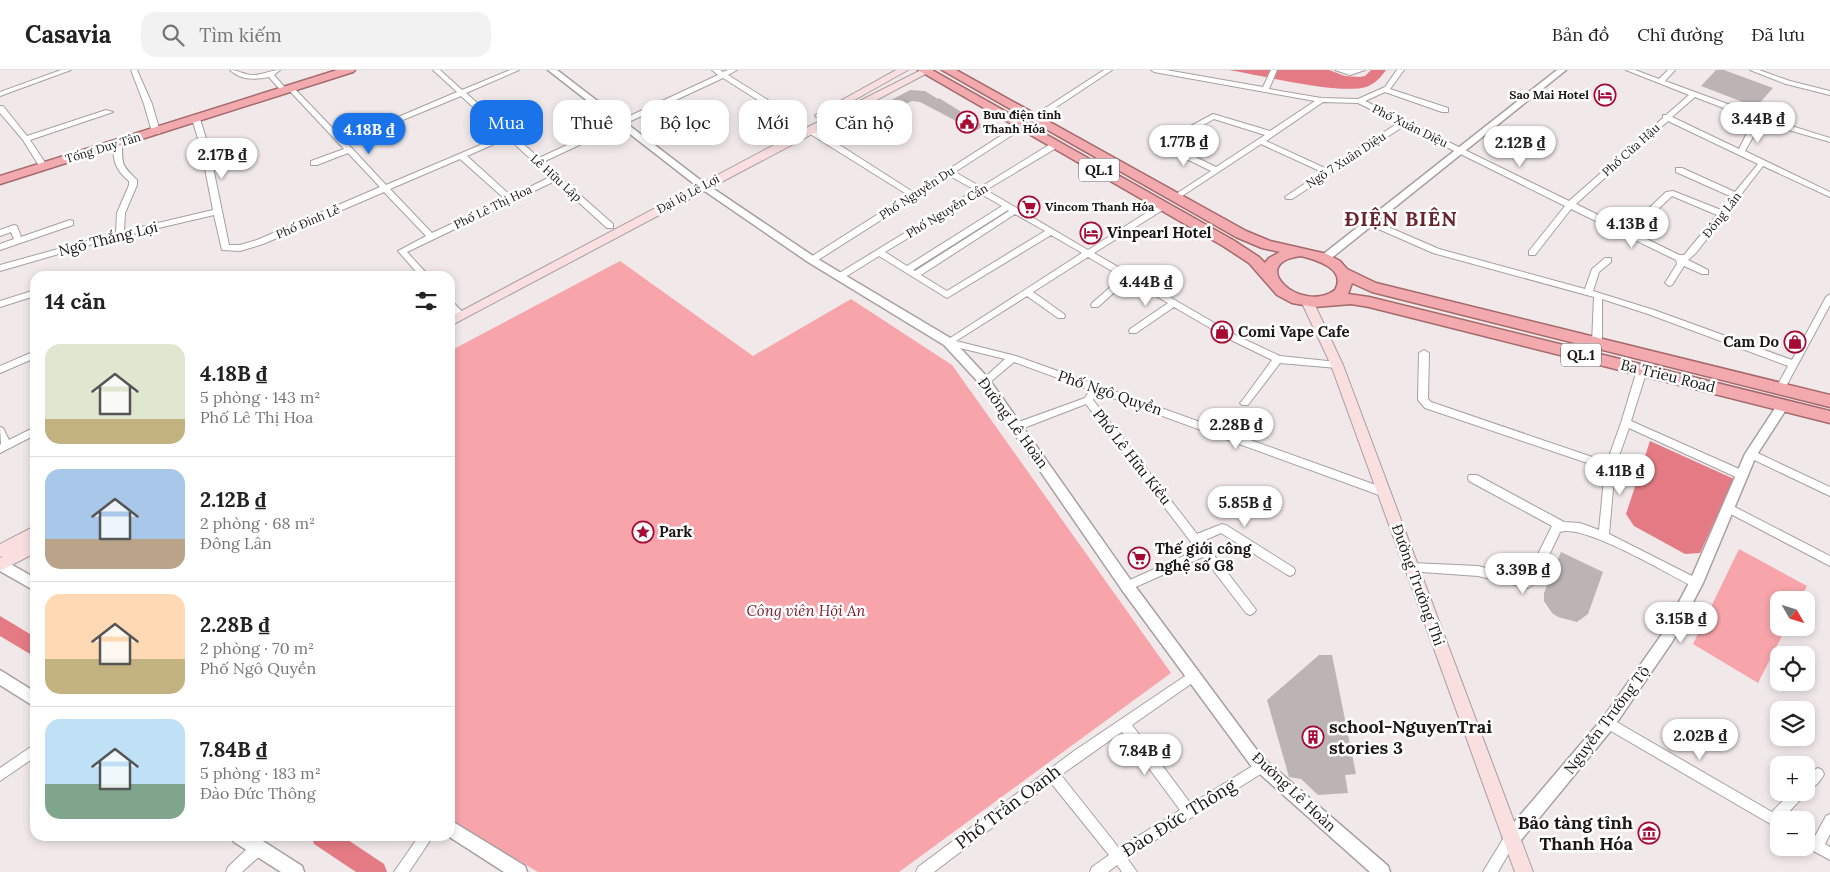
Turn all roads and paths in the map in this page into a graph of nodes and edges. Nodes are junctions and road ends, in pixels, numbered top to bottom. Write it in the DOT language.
graph roads {
  1 [pos="68,70"];
  2 [pos="134,70"];
  3 [pos="233,70"];
  4 [pos="277,70"];
  5 [pos="349,70"];
  6 [pos="436,70"];
  7 [pos="516,70"];
  8 [pos="552,70"];
  9 [pos="715,70"];
  10 [pos="734,70"];
  11 [pos="903,70"];
  12 [pos="926,70"];
  13 [pos="948,70"];
  14 [pos="1109,70"];
  15 [pos="1154,70"];
  16 [pos="1274,70"];
  17 [pos="1338,70"];
  18 [pos="1362,70"];
  19 [pos="1401,70"];
  20 [pos="1562,70"];
  21 [pos="1629,70"];
  22 [pos="1672,70"];
  23 [pos="1753,70"];
  24 [pos="51,72"];
  25 [pos="1764,72"];
  26 [pos="271,75"];
  27 [pos="723,75"];
  28 [pos="1660,82"];
  29 [pos="1384,89"];
  30 [pos="287,90"];
  31 [pos="1265,90"];
  32 [pos="462,93"];
  33 [pos="1830,93"];
  34 [pos="0,94"];
  35 [pos="1694,94"];
  36 [pos="470,100"];
  37 [pos="592,100"];
  38 [pos="763,100"];
  39 [pos="1321,100"];
  40 [pos="1359,101"];
  41 [pos="0,108"];
  42 [pos="1445,110"];
  43 [pos="110,112"];
  44 [pos="1666,117"];
  45 [pos="631,118"];
  46 [pos="1034,118"];
  47 [pos="196,119"];
  48 [pos="1403,123"];
  49 [pos="807,126"];
  50 [pos="1022,126"];
  51 [pos="1752,126"];
  52 [pos="807,127"];
  53 [pos="807,128"];
  54 [pos="631,129"];
  55 [pos="156,132"];
  56 [pos="1272,134"];
  57 [pos="26,139"];
  58 [pos="1830,140"];
  59 [pos="1261,141"];
  60 [pos="342,143"];
  61 [pos="118,144"];
  62 [pos="487,145"];
  63 [pos="521,145"];
  64 [pos="571,145"];
  65 [pos="772,145"];
  66 [pos="1056,145"];
  67 [pos="349,150"];
  68 [pos="1461,151"];
  69 [pos="1740,153"];
  70 [pos="462,156"];
  71 [pos="1103,157"];
  72 [pos="538,160"];
  73 [pos="314,163"];
  74 [pos="1762,163"];
  75 [pos="1090,165"];
  76 [pos="44,167"];
  77 [pos="1679,170"];
  78 [pos="1216,171"];
  79 [pos="949,172"];
  80 [pos="1327,172"];
  81 [pos="556,177"];
  82 [pos="0,180"];
  83 [pos="700,183"];
  84 [pos="386,189"];
  85 [pos="980,191"];
  86 [pos="913,195"];
  87 [pos="1830,195"];
  88 [pos="1737,196"];
  89 [pos="1289,197"];
  90 [pos="1176,198"];
  91 [pos="510,199"];
  92 [pos="1163,206"];
  93 [pos="1569,206"];
  94 [pos="1010,209"];
  95 [pos="1651,211"];
  96 [pos="216,212"];
  97 [pos="1722,214"];
  98 [pos="1370,222"];
  99 [pos="70,223"];
  100 [pos="610,226"];
  101 [pos="1050,232"];
  102 [pos="0,233"];
  103 [pos="120,235"];
  104 [pos="430,237"];
  105 [pos="19,241"];
  106 [pos="0,248"];
  107 [pos="879,252"];
  108 [pos="1301,252"];
  109 [pos="1532,254"];
  110 [pos="1087,255"];
  111 [pos="1325,258"];
  112 [pos="1681,258"];
  113 [pos="812,260"];
  114 [pos="1608,260"];
  115 [pos="0,268"];
  116 [pos="420,271"];
  117 [pos="1342,272"];
  118 [pos="1705,272"];
  119 [pos="911,273"];
  120 [pos="839,277"];
  121 [pos="1127,277"];
  122 [pos="1270,277"];
  123 [pos="1669,283"];
  124 [pos="1027,292"];
  125 [pos="1588,293"];
  126 [pos="30,295"];
  127 [pos="1598,295"];
  128 [pos="1830,297"];
  129 [pos="1331,300"];
  130 [pos="1307,301"];
  131 [pos="0,304"];
  132 [pos="1172,304"];
  133 [pos="1095,305"];
  134 [pos="455,309"];
  135 [pos="455,309"];
  136 [pos="1061,316"];
  137 [pos="1133,331"];
  138 [pos="948,342"];
  139 [pos="1597,343"];
  140 [pos="1424,353"];
  141 [pos="30,356"];
  142 [pos="1013,358"];
  143 [pos="1278,359"];
  144 [pos="1793,364"];
  145 [pos="1338,365"];
  146 [pos="0,370"];
  147 [pos="1642,370"];
  148 [pos="985,382"];
  149 [pos="1096,388"];
  150 [pos="1781,388"];
  151 [pos="1088,400"];
  152 [pos="1830,401"];
  153 [pos="1245,403"];
  154 [pos="1783,404"];
  155 [pos="1830,417"];
  156 [pos="1626,423"];
  157 [pos="1016,427"];
  158 [pos="0,431"];
  159 [pos="30,434"];
  160 [pos="4,447"];
  161 [pos="1751,454"];
  162 [pos="1610,467"];
  163 [pos="1742,475"];
  164 [pos="1473,478"];
  165 [pos="1383,492"];
  166 [pos="1830,492"];
  167 [pos="1729,508"];
  168 [pos="1560,526"];
  169 [pos="30,535"];
  170 [pos="1604,536"];
  171 [pos="1195,538"];
  172 [pos="30,549"];
  173 [pos="0,551"];
  174 [pos="1205,551"];
  175 [pos="1830,561"];
  176 [pos="0,564"];
  177 [pos="1412,568"];
  178 [pos="1290,571"];
  179 [pos="30,582"];
  180 [pos="1696,583"];
  181 [pos="1128,586"];
  182 [pos="1250,610"];
  183 [pos="1194,676"];
  184 [pos="0,677"];
  185 [pos="30,697"];
  186 [pos="1608,722"];
  187 [pos="1123,723"];
  188 [pos="30,754"];
  189 [pos="1262,766"];
  190 [pos="1052,774"];
  191 [pos="1818,774"];
  192 [pos="0,775"];
  193 [pos="1815,777"];
  194 [pos="1793,801"];
  195 [pos="1785,811"];
  196 [pos="1189,812"];
  197 [pos="1770,818"];
  198 [pos="1830,820"];
  199 [pos="455,831"];
  200 [pos="1815,838"];
  201 [pos="1511,839"];
  202 [pos="248,841"];
  203 [pos="424,841"];
  204 [pos="1815,845"];
  205 [pos="258,848"];
  206 [pos="1830,854"];
  207 [pos="1118,856"];
  208 [pos="233,872"];
  209 [pos="296,872"];
  210 [pos="401,872"];
  211 [pos="519,872"];
  212 [pos="923,872"];
  213 [pos="1097,872"];
  214 [pos="1130,872"];
  215 [pos="1382,872"];
  216 [pos="1490,872"];
  217 [pos="1524,872"];
  1 -- 24 [label="street"];
  2 -- 55 [label="street"];
  3 -- 26 [label="street"];
  4 -- 26 [label="street"];
  5 -- 30 [label="highway, Tống Duy Tân"];
  6 -- 32 [label="street, Lê Hữu Lập"];
  7 -- 32 [label="street"];
  8 -- 37 [label="street, Đường Lê Hoàn"];
  9 -- 27 [label="street"];
  10 -- 27 [label="street"];
  11 -- 49 [label="main road, Đại lộ Lê Lợi"];
  12 -- 50 [label="highway, QL.1"];
  12 -- 52 [label="main road, Đại lộ Lê Lợi"];
  13 -- 46 [label="highway, QL.1"];
  14 -- 46 [label="street"];
  15 -- 31 [label="street"];
  16 -- 31 [label="street"];
  17 -- 18 [label="street"];
  19 -- 29 [label="street"];
  20 -- 68 [label="street"];
  21 -- 28 [label="street"];
  22 -- 28 [label="street"];
  23 -- 25 [label="street"];
  24 -- 34 [label="street"];
  25 -- 33 [label="street"];
  26 -- 30 [label="street"];
  27 -- 38 [label="street"];
  27 -- 45 [label="street"];
  28 -- 35 [label="street"];
  29 -- 40 [label="street"];
  29 -- 42 [label="street"];
  30 -- 47 [label="highway, Tống Duy Tân"];
  30 -- 60 [label="street"];
  31 -- 39 [label="street"];
  32 -- 36 [label="street, Lê Hữu Lập"];
  32 -- 60 [label="street"];
  35 -- 44 [label="street, Phố Cửa Hậu"];
  35 -- 58 [label="street"];
  39 -- 40 [label="street"];
  39 -- 56 [label="street"];
  40 -- 48 [label="street, Phố Xuân Diệu"];
  41 -- 57 [label="street"];
  43 -- 57 [label="street"];
  44 -- 69 [label="street"];
  44 -- 93 [label="street, Phố Cửa Hậu"];
  46 -- 71 [label="highway, QL.1"];
  47 -- 55 [label="highway, Tống Duy Tân"];
  47 -- 96 [label="street, Phố Đinh Lễ"];
  48 -- 68 [label="street, Phố Xuân Diệu"];
  48 -- 80 [label="street, Ngõ 7 Xuân Diệu"];
  50 -- 66 [label="highway, QL.1"];
  50 -- 79 [label="street, Phố Nguyễn Du"];
  51 -- 69 [label="street"];
  53 -- 86 [label="street"];
  54 -- 83 [label="street, Đường Lê Hoàn"];
  55 -- 61 [label="highway, Tống Duy Tân"];
  56 -- 59 [label="street"];
  56 -- 78 [label="street"];
  57 -- 76 [label="street"];
  59 -- 78 [label="street"];
  59 -- 80 [label="street"];
  60 -- 67 [label="street"];
  61 -- 76 [label="highway, Tống Duy Tân"];
  61 -- 103 [label="street"];
  62 -- 70 [label="street, Phố Đinh Lễ"];
  63 -- 72 [label="street, Lê Hữu Lập"];
  64 -- 72 [label="street"];
  65 -- 83 [label="main road, Đại lộ Lê Lợi"];
  66 -- 75 [label="highway, QL.1"];
  66 -- 85 [label="street, Phố Nguyễn Cẩn"];
  67 -- 73 [label="street"];
  67 -- 84 [label="street"];
  68 -- 93 [label="street"];
  68 -- 98 [label="street"];
  69 -- 74 [label="street"];
  70 -- 84 [label="street, Phố Đinh Lễ"];
  70 -- 91 [label="street"];
  71 -- 75 [label="highway"];
  71 -- 90 [label="highway, QL.1"];
  72 -- 81 [label="street, Lê Hữu Lập"];
  74 -- 87 [label="street"];
  74 -- 88 [label="street, Đông Lân"];
  75 -- 92 [label="highway, QL.1"];
  76 -- 82 [label="highway, Tống Duy Tân"];
  77 -- 88 [label="street"];
  78 -- 90 [label="street"];
  79 -- 85 [label="street"];
  79 -- 86 [label="street, Phố Nguyễn Du"];
  80 -- 89 [label="street, Ngõ 7 Xuân Diệu"];
  81 -- 91 [label="street, Phố Lê Thị Hoa"];
  81 -- 100 [label="street, Lê Hữu Lập"];
  83 -- 100 [label="main road, Đại lộ Lê Lợi"];
  83 -- 113 [label="street, Đường Lê Hoàn"];
  83 -- 134 [label="main road, Đại lộ Lê Lợi"];
  84 -- 96 [label="street, Phố Đinh Lễ"];
  84 -- 104 [label="street"];
  85 -- 94 [label="street"];
  85 -- 107 [label="street, Phố Nguyễn Cẩn"];
  86 -- 113 [label="street, Phố Nguyễn Du"];
  88 -- 97 [label="street, Đông Lân"];
  90 -- 108 [label="highway, QL.1"];
  91 -- 104 [label="street, Phố Lê Thị Hoa"];
  92 -- 110 [label="street"];
  92 -- 122 [label="highway, QL.1"];
  93 -- 109 [label="street, Phố Cửa Hậu"];
  93 -- 112 [label="street"];
  94 -- 101 [label="street"];
  94 -- 119 [label="street"];
  95 -- 97 [label="street"];
  96 -- 103 [label="street, Ngõ Thắng Lợi"];
  97 -- 112 [label="street, Đông Lân"];
  98 -- 111 [label="street"];
  98 -- 125 [label="street"];
  99 -- 105 [label="street"];
  100 -- 135 [label="main road, Đại lộ Lê Lợi"];
  101 -- 110 [label="street"];
  101 -- 119 [label="street"];
  102 -- 105 [label="street"];
  103 -- 115 [label="street, Ngõ Thắng Lợi"];
  104 -- 116 [label="street, Phố Lê Thị Hoa"];
  105 -- 106 [label="street"];
  107 -- 119 [label="street"];
  107 -- 120 [label="street, Phố Nguyễn Cẩn"];
  108 -- 111 [label="highway"];
  108 -- 122 [label="highway"];
  110 -- 121 [label="street"];
  110 -- 124 [label="street"];
  111 -- 117 [label="highway"];
  112 -- 118 [label="street"];
  112 -- 123 [label="street"];
  113 -- 120 [label="street, Đường Lê Hoàn"];
  114 -- 125 [label="street"];
  117 -- 129 [label="highway"];
  117 -- 139 [label="highway, Ba Trieu Road / QL.1"];
  120 -- 138 [label="street, Đường Lê Hoàn"];
  121 -- 132 [label="street"];
  121 -- 133 [label="street"];
  122 -- 130 [label="highway"];
  124 -- 136 [label="street"];
  124 -- 138 [label="street"];
  125 -- 127 [label="street"];
  126 -- 131 [label="street"];
  127 -- 139 [label="street"];
  127 -- 144 [label="street"];
  128 -- 144 [label="street"];
  129 -- 130 [label="highway"];
  129 -- 147 [label="highway, Ba Trieu Road / QL.1"];
  130 -- 145 [label="main road, Đường Trường Thi"];
  132 -- 137 [label="street"];
  132 -- 143 [label="street"];
  138 -- 142 [label="street, Phố Ngô Quyền"];
  138 -- 148 [label="street, Đường Lê Hoàn"];
  139 -- 150 [label="highway, Ba Trieu Road / QL.1"];
  140 -- 162 [label="street"];
  141 -- 146 [label="street"];
  142 -- 148 [label="street"];
  142 -- 149 [label="street, Phố Ngô Quyền"];
  143 -- 145 [label="street"];
  143 -- 153 [label="street"];
  144 -- 150 [label="street"];
  145 -- 165 [label="main road, Đường Trường Thi"];
  147 -- 154 [label="highway, Ba Trieu Road / QL.1"];
  147 -- 156 [label="street"];
  148 -- 157 [label="street, Đường Lê Hoàn"];
  149 -- 151 [label="street"];
  149 -- 165 [label="street, Phố Ngô Quyền"];
  150 -- 152 [label="highway, Ba Trieu Road / QL.1"];
  150 -- 154 [label="highway"];
  151 -- 157 [label="street"];
  151 -- 171 [label="street, Phố Lê Hữu Kiều"];
  154 -- 155 [label="highway, Ba Trieu Road / QL.1"];
  154 -- 161 [label="street, Nguyễn Trường Tộ"];
  156 -- 162 [label="street"];
  156 -- 163 [label="street"];
  157 -- 181 [label="street, Đường Lê Hoàn"];
  158 -- 160 [label="street"];
  159 -- 160 [label="street"];
  161 -- 163 [label="street, Nguyễn Trường Tộ"];
  161 -- 166 [label="street"];
  162 -- 170 [label="street"];
  163 -- 167 [label="street, Nguyễn Trường Tộ"];
  164 -- 168 [label="street"];
  165 -- 177 [label="main road, Đường Trường Thi"];
  167 -- 175 [label="street"];
  167 -- 180 [label="street, Nguyễn Trường Tộ"];
  168 -- 170 [label="street"];
  168 -- 177 [label="street"];
  169 -- 173 [label="main road"];
  170 -- 180 [label="street"];
  171 -- 174 [label="street, Phố Lê Hữu Kiều"];
  171 -- 178 [label="street"];
  172 -- 176 [label="main road"];
  174 -- 181 [label="street"];
  174 -- 182 [label="street, Phố Lê Hữu Kiều"];
  176 -- 179 [label="street"];
  177 -- 201 [label="main road, Đường Trường Thi"];
  180 -- 186 [label="street, Nguyễn Trường Tộ"];
  181 -- 183 [label="street, Đường Lê Hoàn"];
  183 -- 187 [label="street, Phố Trần Oanh"];
  183 -- 189 [label="street, Đường Lê Hoàn"];
  184 -- 185 [label="street"];
  186 -- 197 [label="street"];
  186 -- 201 [label="street, Nguyễn Trường Tộ"];
  187 -- 190 [label="street, Phố Trần Oanh"];
  187 -- 196 [label="street"];
  188 -- 192 [label="street"];
  189 -- 196 [label="street, Đào Đức Thông"];
  189 -- 215 [label="street, Đường Lê Hoàn"];
  190 -- 207 [label="street"];
  190 -- 212 [label="street, Phố Trần Oanh"];
  191 -- 193 [label="street"];
  194 -- 195 [label="street"];
  196 -- 207 [label="street, Đào Đức Thông"];
  198 -- 200 [label="street"];
  199 -- 211 [label="street"];
  201 -- 216 [label="street"];
  201 -- 217 [label="main road, Đường Trường Thi"];
  202 -- 205 [label="street"];
  203 -- 210 [label="street"];
  204 -- 206 [label="street"];
  205 -- 208 [label="street"];
  205 -- 209 [label="street"];
  207 -- 213 [label="street, Đào Đức Thông"];
  207 -- 214 [label="street"];
}
